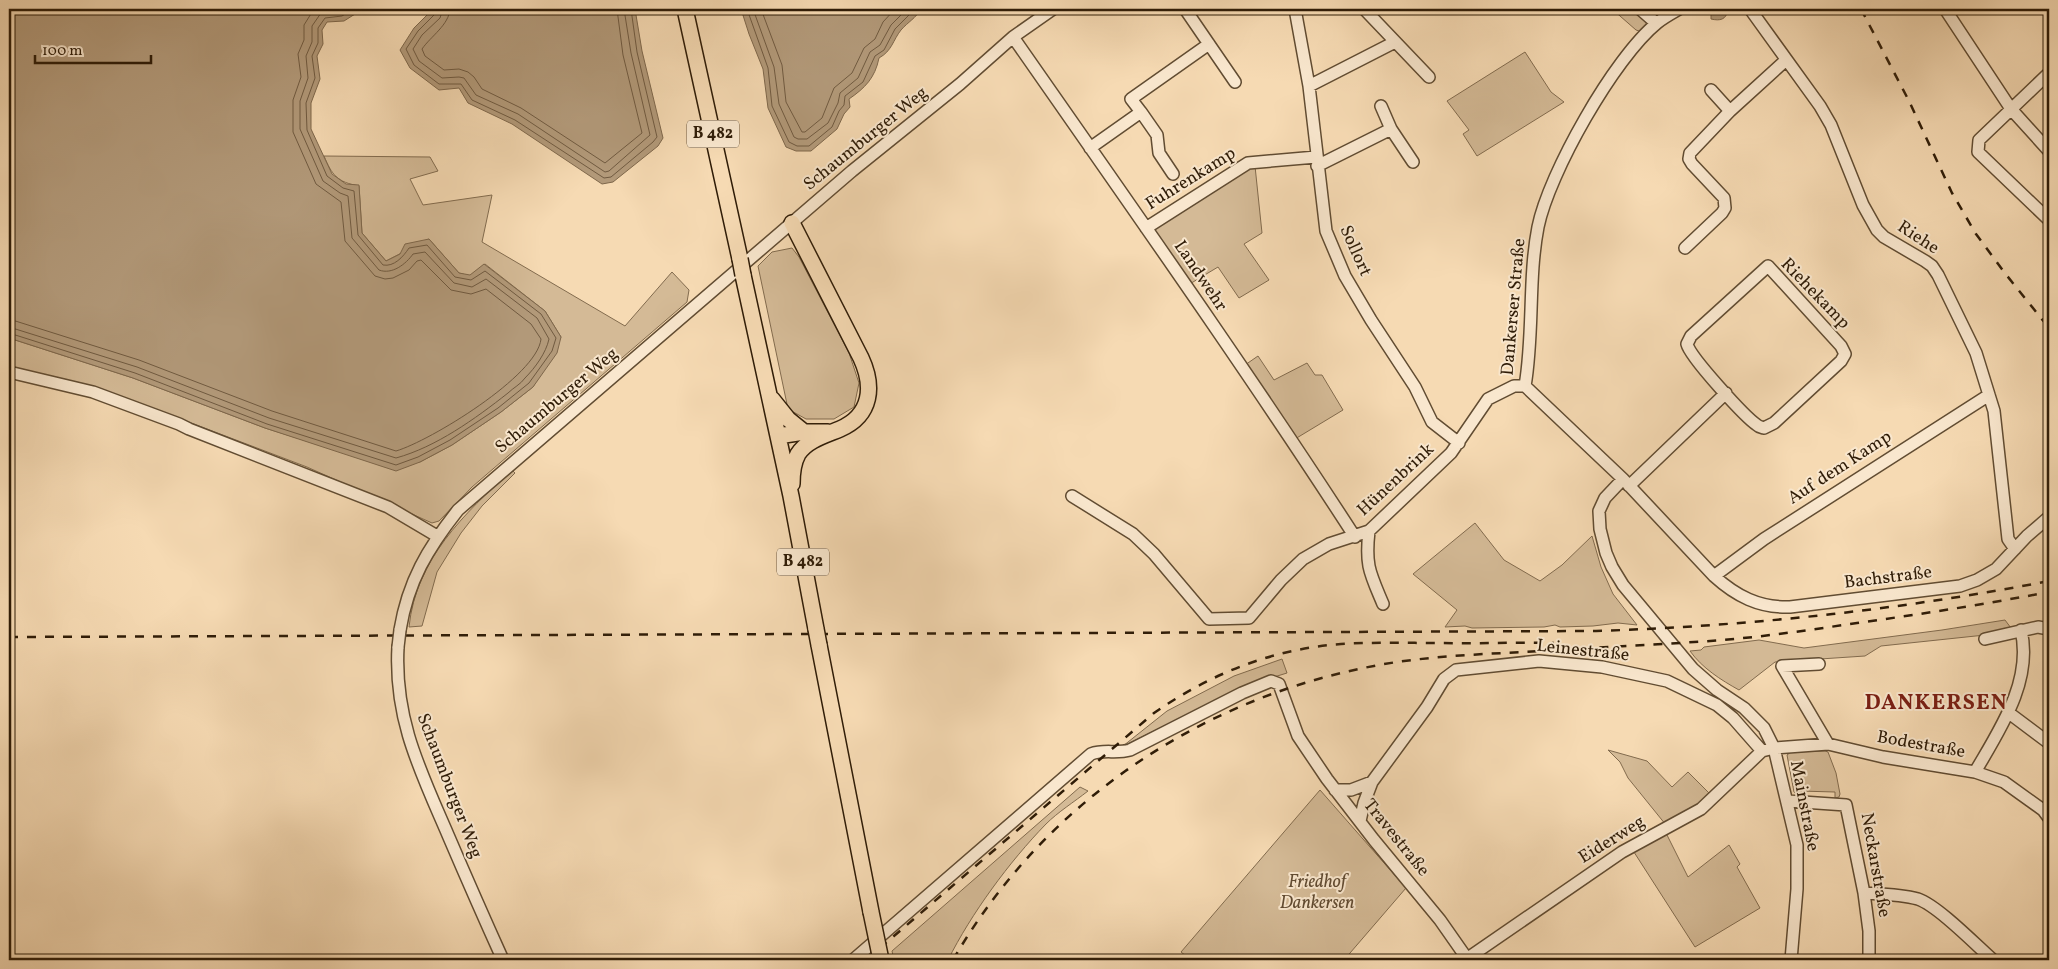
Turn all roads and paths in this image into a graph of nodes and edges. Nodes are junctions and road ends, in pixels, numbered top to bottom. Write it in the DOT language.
graph roads {
  1 [pos="685,9"];
  2 [pos="1053,9"];
  3 [pos="1184,9"];
  4 [pos="1295,9"];
  5 [pos="1640,9"];
  6 [pos="1679,9"];
  7 [pos="1750,9"];
  8 [pos="1945,9"];
  9 [pos="1366,10"];
  10 [pos="1656,23"];
  11 [pos="1013,37"];
  12 [pos="1396,42"];
  13 [pos="1209,44"];
  14 [pos="1786,60"];
  15 [pos="2049,73"];
  16 [pos="1429,77"];
  17 [pos="1235,82"];
  18 [pos="1309,86"];
  19 [pos="1711,90"];
  20 [pos="1381,106"];
  21 [pos="2012,109"];
  22 [pos="1730,111"];
  23 [pos="1141,112"];
  24 [pos="1391,129"];
  25 [pos="1090,148"];
  26 [pos="2049,151"];
  27 [pos="1317,161"];
  28 [pos="1412,162"];
  29 [pos="1173,174"];
  30 [pos="2049,220"];
  31 [pos="792,222"];
  32 [pos="1146,228"];
  33 [pos="1685,248"];
  34 [pos="9,372"];
  35 [pos="1524,386"];
  36 [pos="769,394"];
  37 [pos="1726,394"];
  38 [pos="1989,395"];
  39 [pos="809,437"];
  40 [pos="779,442"];
  41 [pos="1459,444"];
  42 [pos="1626,482"];
  43 [pos="791,496"];
  44 [pos="1072,496"];
  45 [pos="2049,517"];
  46 [pos="1370,531"];
  47 [pos="438,536"];
  48 [pos="1354,537"];
  49 [pos="2015,549"];
  50 [pos="1714,576"];
  51 [pos="1383,604"];
  52 [pos="2049,628"];
  53 [pos="2021,630"];
  54 [pos="1985,639"];
  55 [pos="1818,664"];
  56 [pos="2009,713"];
  57 [pos="2049,743"];
  58 [pos="1828,744"];
  59 [pos="1768,749"];
  60 [pos="1975,772"];
  61 [pos="1372,782"];
  62 [pos="1336,790"];
  63 [pos="1788,801"];
  64 [pos="2049,818"];
  65 [pos="1360,822"];
  66 [pos="1864,893"];
  67 [pos="503,960"];
  68 [pos="853,960"];
  69 [pos="881,960"];
  70 [pos="1467,960"];
  71 [pos="1791,960"];
  72 [pos="1869,960"];
  73 [pos="1993,960"];
  1 -- 36 [label="main road, B 482, bridge"];
  2 -- 11 [label="street, Schaumburger Weg"];
  3 -- 13 [label="street"];
  4 -- 18 [label="street, Sollort"];
  5 -- 10 [label="street"];
  6 -- 10 [label="street, Dankerser Straße"];
  7 -- 14 [label="street, Riehe"];
  8 -- 21 [label="street"];
  9 -- 12 [label="street"];
  10 -- 35 [label="street, Dankerser Straße"];
  11 -- 25 [label="street, Landwehr"];
  11 -- 31 [label="street, Schaumburger Weg"];
  12 -- 16 [label="street"];
  12 -- 18 [label="street"];
  13 -- 17 [label="street"];
  13 -- 23 [label="street"];
  14 -- 22 [label="street"];
  14 -- 38 [label="street, Riehe"];
  15 -- 21 [label="street"];
  18 -- 27 [label="street, Sollort"];
  19 -- 22 [label="street"];
  20 -- 24 [label="street"];
  21 -- 26 [label="street"];
  21 -- 30 [label="street"];
  22 -- 33 [label="street"];
  23 -- 25 [label="street"];
  23 -- 29 [label="street"];
  24 -- 27 [label="street"];
  24 -- 28 [label="street"];
  25 -- 32 [label="street, Landwehr"];
  27 -- 32 [label="street, Fuhrenkamp"];
  27 -- 41 [label="street, Sollort"];
  31 -- 39 [label="main road"];
  31 -- 47 [label="street, Schaumburger Weg"];
  32 -- 48 [label="street, Landwehr"];
  34 -- 47 [label="street"];
  35 -- 41 [label="street, Hünenbrink"];
  35 -- 42 [label="street, Dankerser Straße"];
  36 -- 39 [label="main road"];
  36 -- 40 [label="main road, B 482"];
  37 -- 37 [label="street, Riehekamp"];
  37 -- 42 [label="street"];
  38 -- 49 [label="street, Riehe"];
  38 -- 50 [label="street, Auf dem Kamp"];
  39 -- 40 [label="main road"];
  39 -- 43 [label="main road"];
  40 -- 43 [label="main road, B 482"];
  41 -- 46 [label="street, Hünenbrink"];
  42 -- 50 [label="street, Dankerser Straße"];
  42 -- 59 [label="street"];
  43 -- 69 [label="main road, B 482, bridge"];
  44 -- 48 [label="street, Hünenbrink"];
  45 -- 49 [label="street, Bachstraße"];
  46 -- 48 [label="street, Hünenbrink"];
  46 -- 51 [label="street"];
  47 -- 67 [label="street, Schaumburger Weg, bridge"];
  49 -- 50 [label="street, Bachstraße"];
  52 -- 53 [label="street"];
  53 -- 54 [label="street"];
  53 -- 56 [label="street"];
  55 -- 58 [label="street"];
  56 -- 57 [label="street"];
  56 -- 60 [label="street"];
  58 -- 59 [label="street, Bodestraße"];
  58 -- 60 [label="street, Bodestraße"];
  59 -- 61 [label="street, Leinestraße"];
  59 -- 63 [label="street, Mainstraße"];
  59 -- 70 [label="street, Eiderweg"];
  60 -- 64 [label="street, Bodestraße"];
  61 -- 62 [label="street"];
  61 -- 65 [label="street, Leinestraße"];
  62 -- 65 [label="street, Travestraße"];
  62 -- 68 [label="street, Travestraße"];
  63 -- 66 [label="street, Neckarstraße"];
  63 -- 71 [label="street, Mainstraße"];
  65 -- 70 [label="street, Travestraße"];
  66 -- 72 [label="street, Neckarstraße"];
  66 -- 73 [label="street"];
}
